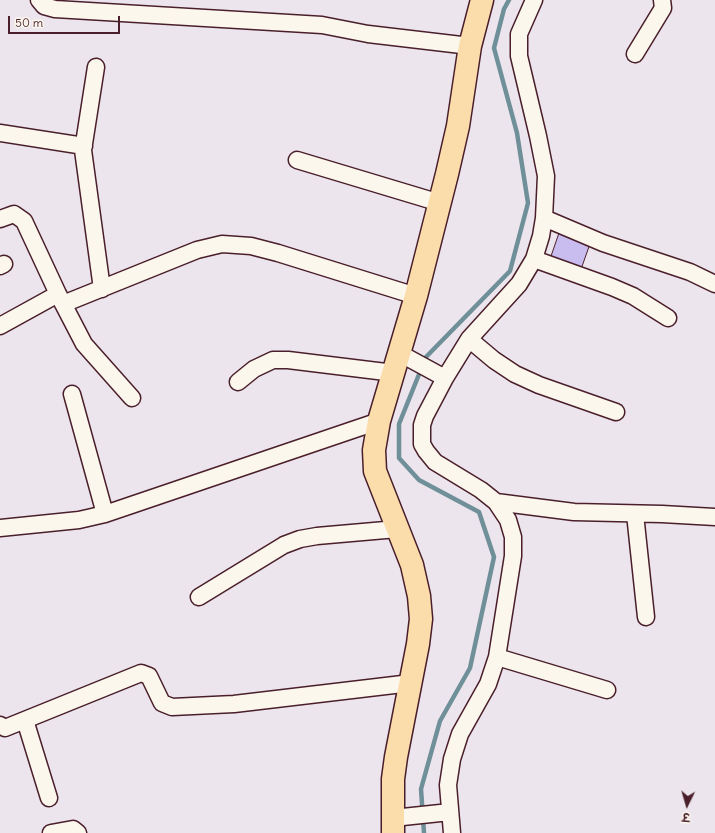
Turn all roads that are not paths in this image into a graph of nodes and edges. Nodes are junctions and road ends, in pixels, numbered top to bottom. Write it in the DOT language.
graph roads {
  1 [pos="38,0"];
  2 [pos="482,0"];
  3 [pos="534,0"];
  4 [pos="662,0"];
  5 [pos="470,46"];
  6 [pos="634,54"];
  7 [pos="96,67"];
  8 [pos="0,133"];
  9 [pos="84,146"];
  10 [pos="297,160"];
  11 [pos="440,203"];
  12 [pos="544,218"];
  13 [pos="0,219"];
  14 [pos="534,259"];
  15 [pos="715,284"];
  16 [pos="102,289"];
  17 [pos="416,296"];
  18 [pos="60,299"];
  19 [pos="668,318"];
  20 [pos="0,326"];
  21 [pos="469,339"];
  22 [pos="404,363"];
  23 [pos="443,376"];
  24 [pos="238,382"];
  25 [pos="72,394"];
  26 [pos="132,398"];
  27 [pos="616,412"];
  28 [pos="379,421"];
  29 [pos="496,502"];
  30 [pos="105,514"];
  31 [pos="635,514"];
  32 [pos="715,517"];
  33 [pos="0,528"];
  34 [pos="397,529"];
  35 [pos="199,597"];
  36 [pos="646,617"];
  37 [pos="497,657"];
  38 [pos="411,683"];
  39 [pos="607,690"];
  40 [pos="25,720"];
  41 [pos="0,725"];
  42 [pos="48,798"];
  43 [pos="444,812"];
  44 [pos="399,822"];
  45 [pos="51,833"];
  46 [pos="78,833"];
  47 [pos="452,833"];
  1 -- 5 [label="street"];
  2 -- 5 [label="highway"];
  3 -- 12 [label="street"];
  4 -- 6 [label="street"];
  5 -- 11 [label="highway"];
  7 -- 9 [label="street"];
  8 -- 9 [label="street"];
  9 -- 16 [label="street"];
  10 -- 11 [label="street"];
  11 -- 17 [label="highway"];
  12 -- 14 [label="street"];
  12 -- 15 [label="street"];
  13 -- 18 [label="street"];
  14 -- 19 [label="street"];
  14 -- 21 [label="street"];
  16 -- 17 [label="street"];
  16 -- 18 [label="street"];
  17 -- 22 [label="highway"];
  18 -- 20 [label="street"];
  18 -- 26 [label="street"];
  21 -- 23 [label="street"];
  21 -- 27 [label="street"];
  22 -- 23 [label="street"];
  22 -- 24 [label="street"];
  22 -- 28 [label="highway"];
  23 -- 29 [label="street"];
  25 -- 30 [label="street"];
  28 -- 30 [label="street"];
  28 -- 34 [label="highway"];
  29 -- 31 [label="street"];
  29 -- 37 [label="street"];
  30 -- 33 [label="street"];
  31 -- 32 [label="street"];
  31 -- 36 [label="street"];
  34 -- 35 [label="street"];
  34 -- 38 [label="highway"];
  37 -- 39 [label="street"];
  37 -- 43 [label="street"];
  38 -- 40 [label="street"];
  38 -- 44 [label="highway"];
  40 -- 41 [label="street"];
  40 -- 42 [label="street"];
  43 -- 44 [label="street"];
  43 -- 47 [label="street"];
  45 -- 46 [label="street"];
}
